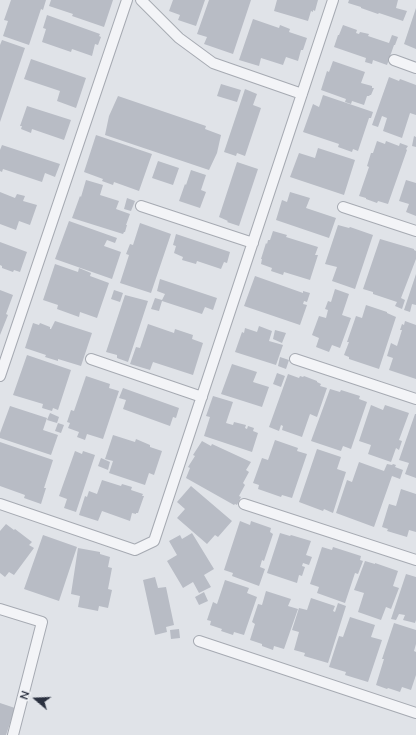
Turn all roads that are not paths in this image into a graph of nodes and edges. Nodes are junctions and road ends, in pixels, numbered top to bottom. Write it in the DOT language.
graph roads {
  1 [pos="127,0"];
  2 [pos="141,0"];
  3 [pos="333,0"];
  4 [pos="394,60"];
  5 [pos="416,68"];
  6 [pos="302,94"];
  7 [pos="141,206"];
  8 [pos="343,206"];
  9 [pos="416,231"];
  10 [pos="253,243"];
  11 [pos="90,359"];
  12 [pos="295,359"];
  13 [pos="0,376"];
  14 [pos="202,397"];
  15 [pos="416,399"];
  16 [pos="0,504"];
  17 [pos="244,504"];
  18 [pos="416,560"];
  19 [pos="0,609"];
  20 [pos="199,641"];
  21 [pos="416,713"];
  22 [pos="13,735"];
  1 -- 13 [label="lane"];
  2 -- 6 [label="lane"];
  3 -- 6 [label="lane"];
  4 -- 5 [label="lane"];
  6 -- 10 [label="lane"];
  7 -- 10 [label="lane"];
  8 -- 9 [label="lane"];
  10 -- 14 [label="lane"];
  11 -- 14 [label="lane"];
  12 -- 15 [label="lane"];
  14 -- 16 [label="lane"];
  17 -- 18 [label="lane"];
  19 -- 22 [label="lane"];
  20 -- 21 [label="lane"];
}
